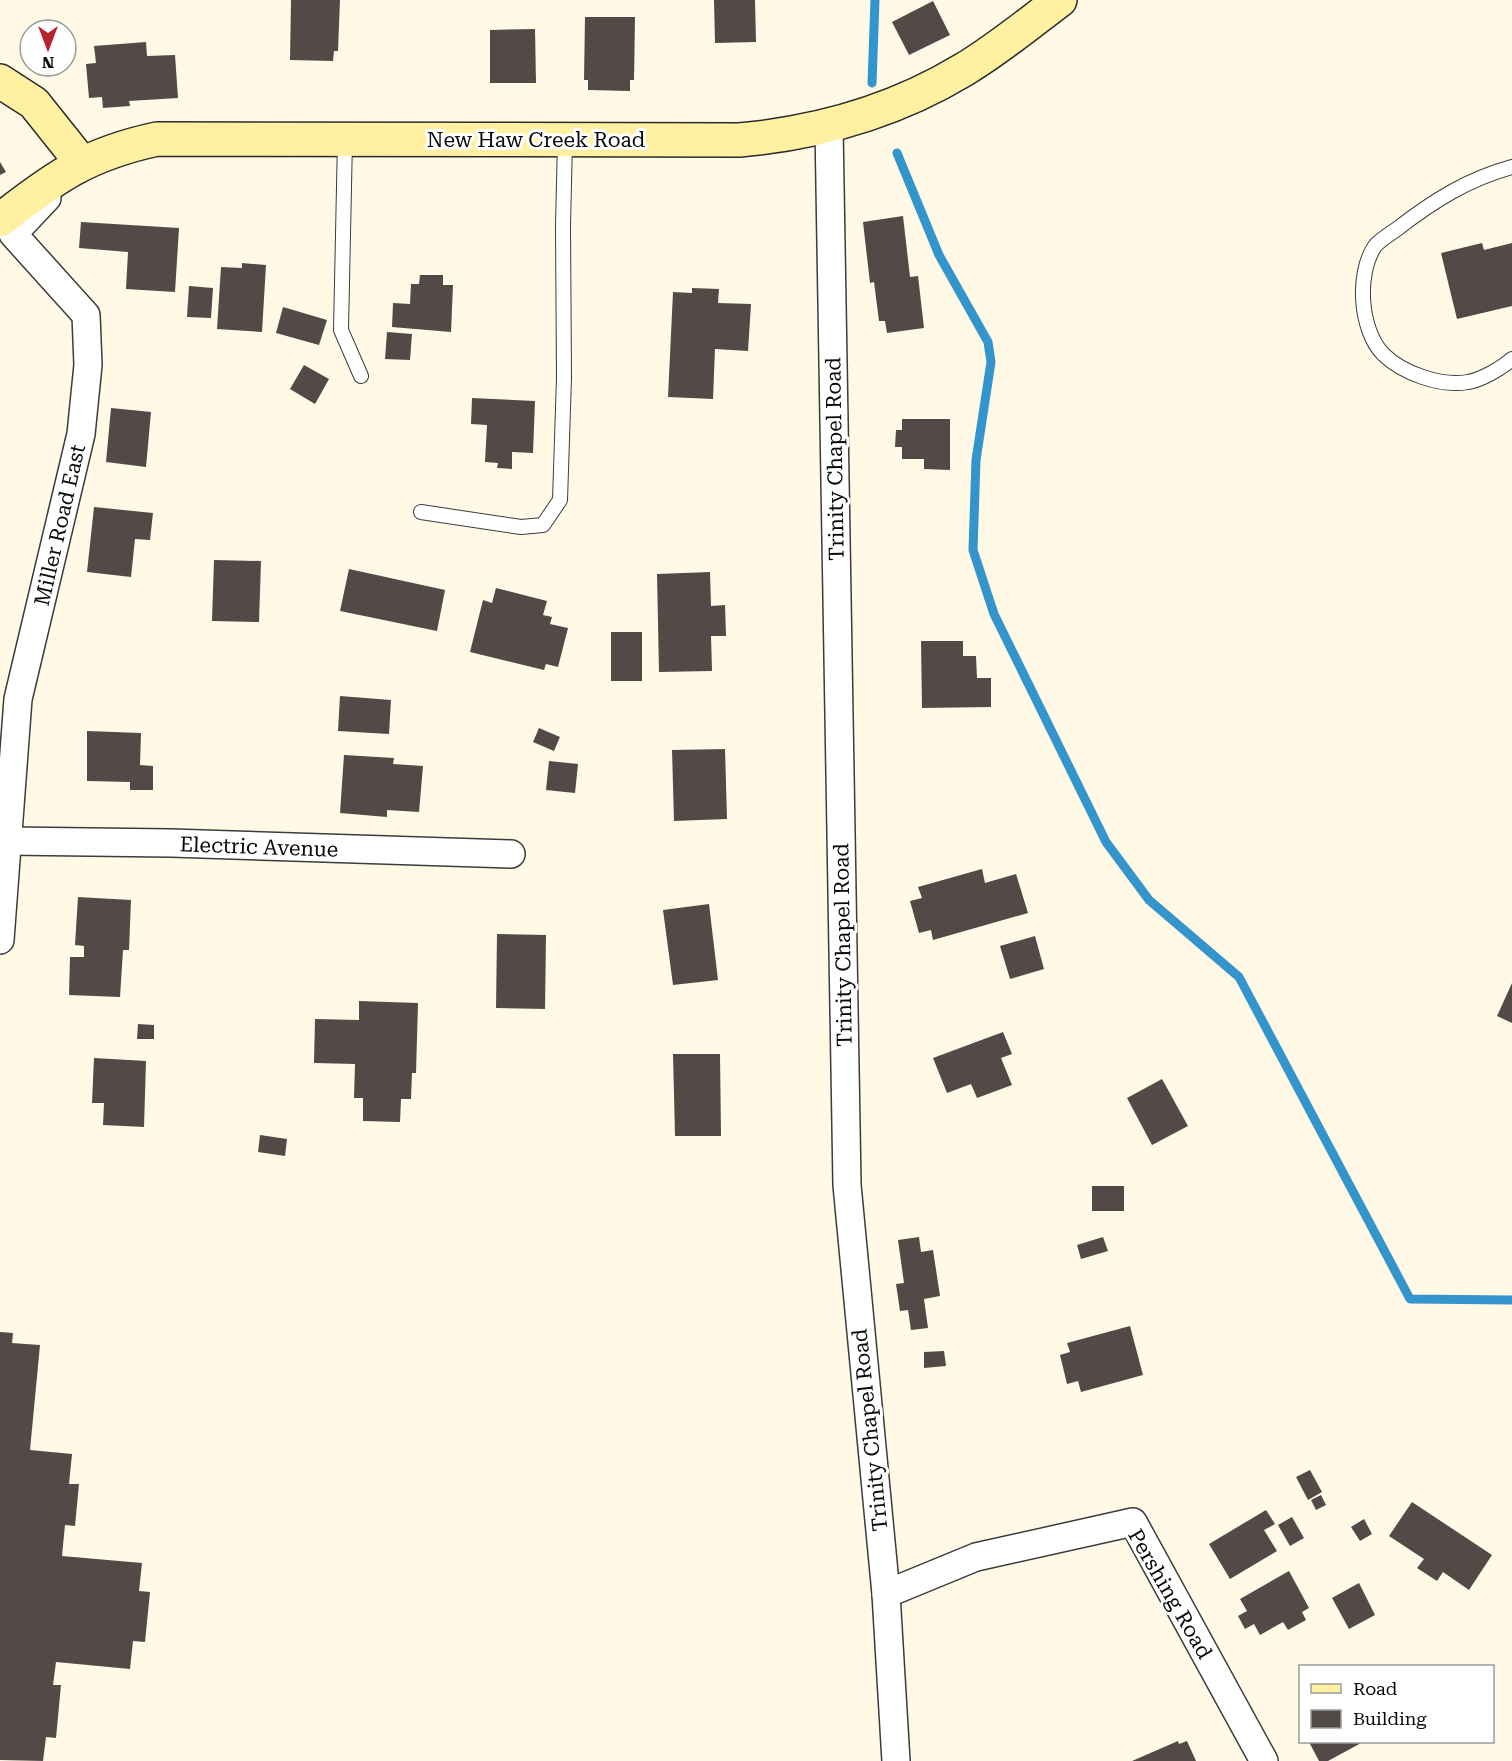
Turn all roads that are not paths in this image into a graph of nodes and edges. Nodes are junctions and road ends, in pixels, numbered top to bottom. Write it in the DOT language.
graph roads {
  1 [pos="1060,0"];
  2 [pos="0,81"];
  3 [pos="829,127"];
  4 [pos="345,139"];
  5 [pos="565,140"];
  6 [pos="81,162"];
  7 [pos="1512,167"];
  8 [pos="0,220"];
  9 [pos="1512,359"];
  10 [pos="361,376"];
  11 [pos="421,512"];
  12 [pos="4,840"];
  13 [pos="511,854"];
  14 [pos="0,940"];
  15 [pos="886,1594"];
  16 [pos="896,1761"];
  17 [pos="1264,1761"];
  1 -- 3 [label="street, New Haw Creek Road"];
  2 -- 6 [label="street"];
  3 -- 5 [label="street, New Haw Creek Road"];
  3 -- 15 [label="street, Trinity Chapel Road"];
  4 -- 5 [label="street, New Haw Creek Road"];
  4 -- 6 [label="street, New Haw Creek Road"];
  4 -- 10 [label="lane"];
  5 -- 11 [label="lane"];
  6 -- 8 [label="street, New Haw Creek Road"];
  6 -- 12 [label="street, Miller Road East"];
  7 -- 9 [label="lane"];
  12 -- 13 [label="street, Electric Avenue"];
  12 -- 14 [label="street, Miller Road East"];
  15 -- 16 [label="street, Trinity Chapel Road"];
  15 -- 17 [label="street, Pershing Road"];
}
